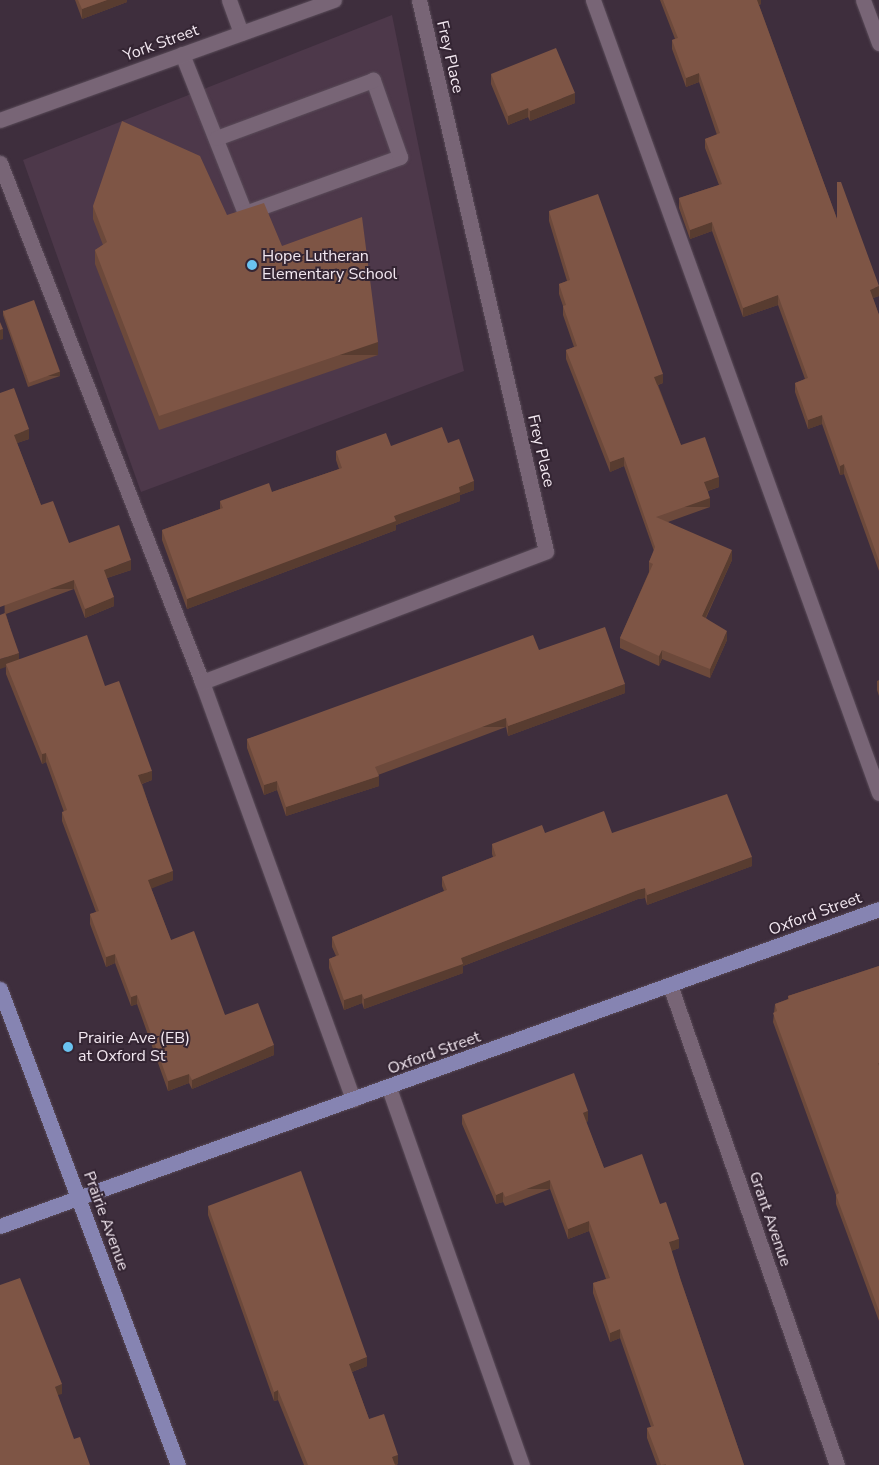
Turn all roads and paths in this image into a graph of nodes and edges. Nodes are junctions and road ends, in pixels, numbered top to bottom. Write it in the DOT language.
graph roads {
  1 [pos="228,0"];
  2 [pos="334,0"];
  3 [pos="419,0"];
  4 [pos="592,0"];
  5 [pos="863,0"];
  6 [pos="241,33"];
  7 [pos="879,43"];
  8 [pos="182,54"];
  9 [pos="0,120"];
  10 [pos="216,138"];
  11 [pos="0,163"];
  12 [pos="202,682"];
  13 [pos="879,793"];
  14 [pos="879,909"];
  15 [pos="670,985"];
  16 [pos="0,988"];
  17 [pos="389,1088"];
  18 [pos="353,1100"];
  19 [pos="78,1197"];
  20 [pos="0,1226"];
  21 [pos="178,1465"];
  22 [pos="522,1465"];
  23 [pos="838,1465"];
  1 -- 6 [label="street"];
  2 -- 6 [label="street, York Street"];
  3 -- 12 [label="street, Frey Place"];
  4 -- 13 [label="street"];
  5 -- 7 [label="street"];
  6 -- 8 [label="street, York Street"];
  8 -- 9 [label="street, York Street"];
  8 -- 10 [label="street"];
  10 -- 10 [label="street"];
  11 -- 12 [label="street"];
  12 -- 18 [label="street"];
  14 -- 15 [label="main road, Oxford Street"];
  15 -- 17 [label="main road, Oxford Street"];
  15 -- 23 [label="street, Grant Avenue"];
  16 -- 19 [label="main road, Prairie Avenue"];
  17 -- 18 [label="main road, Oxford Street"];
  17 -- 22 [label="street"];
  18 -- 19 [label="main road, Oxford Street"];
  19 -- 20 [label="main road, Oxford Street"];
  19 -- 21 [label="main road, Prairie Avenue"];
}
